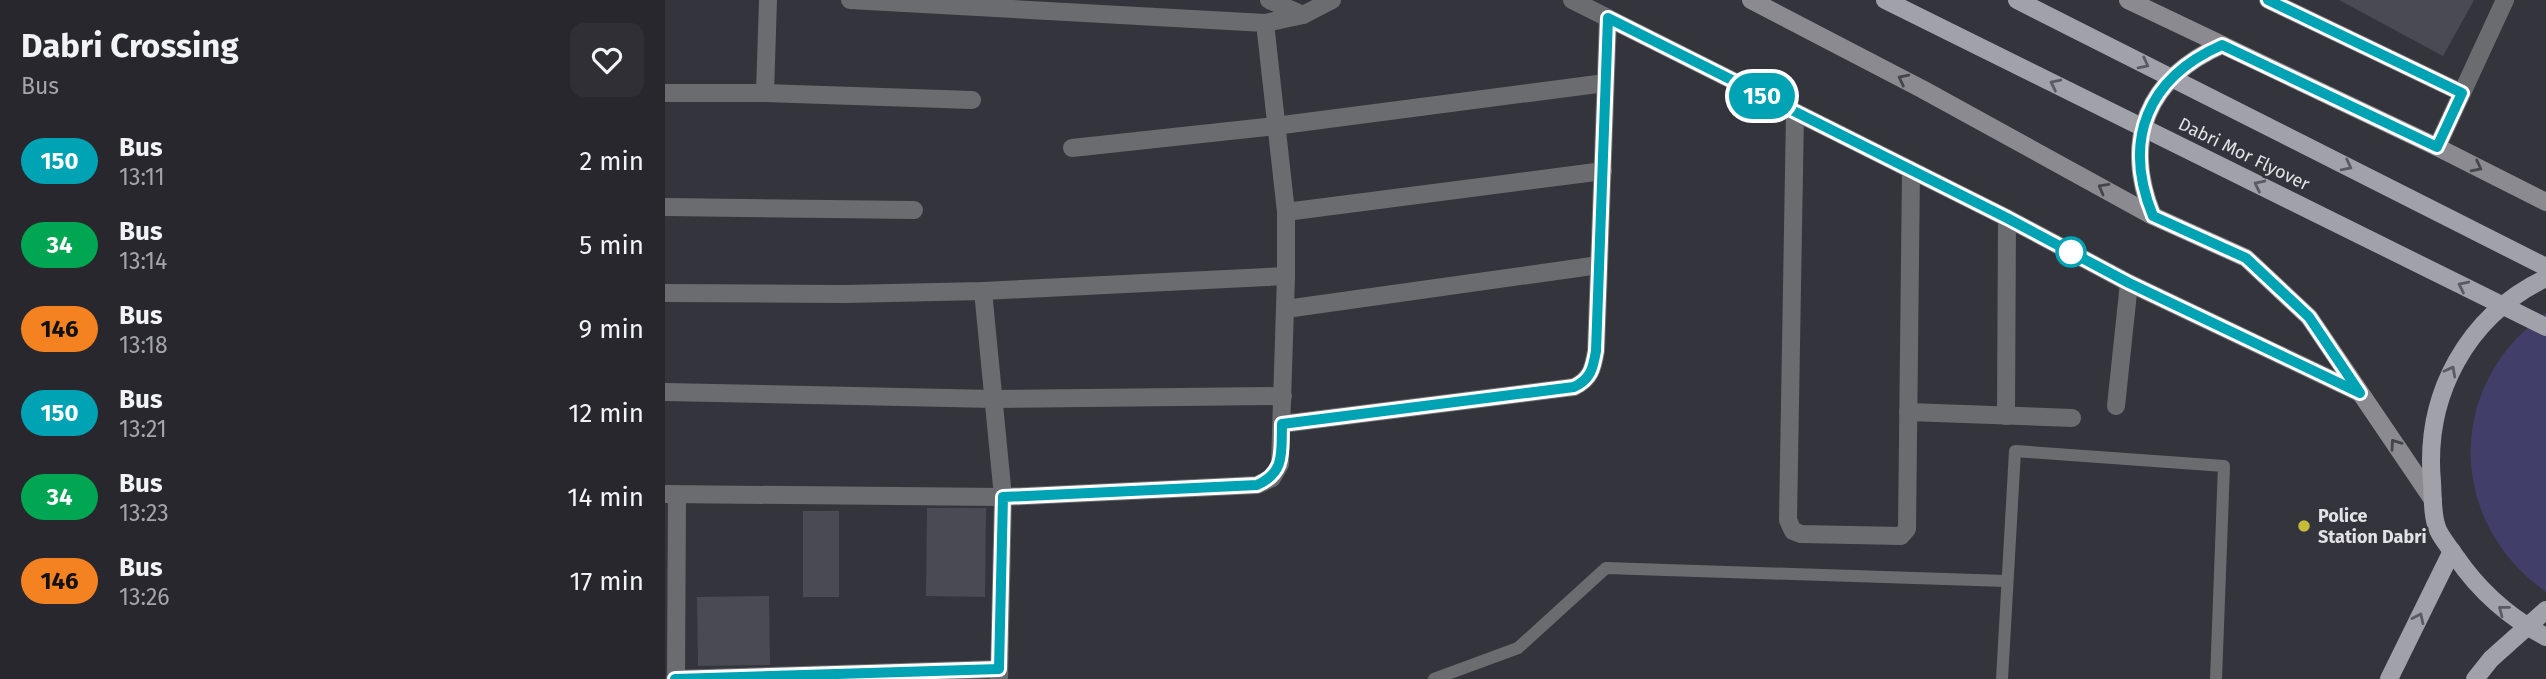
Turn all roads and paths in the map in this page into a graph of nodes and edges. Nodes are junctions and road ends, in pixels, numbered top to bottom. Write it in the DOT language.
graph roads {
  1 [pos="768,0"];
  2 [pos="850,0"];
  3 [pos="1269,0"];
  4 [pos="1332,0"];
  5 [pos="1571,0"];
  6 [pos="1751,0"];
  7 [pos="1885,0"];
  8 [pos="2017,0"];
  9 [pos="2129,0"];
  10 [pos="2268,0"];
  11 [pos="2505,0"];
  12 [pos="1303,15"];
  13 [pos="1608,18"];
  14 [pos="1265,23"];
  15 [pos="2222,45"];
  16 [pos="1605,83"];
  17 [pos="665,93"];
  18 [pos="765,93"];
  19 [pos="2462,93"];
  20 [pos="972,100"];
  21 [pos="1795,113"];
  22 [pos="1275,126"];
  23 [pos="2437,147"];
  24 [pos="1072,148"];
  25 [pos="1911,170"];
  26 [pos="1603,171"];
  27 [pos="2546,202"];
  28 [pos="665,207"];
  29 [pos="914,210"];
  30 [pos="1286,212"];
  31 [pos="2153,216"];
  32 [pos="2007,218"];
  33 [pos="1599,265"];
  34 [pos="2546,267"];
  35 [pos="1286,276"];
  36 [pos="2546,278"];
  37 [pos="2129,283"];
  38 [pos="983,291"];
  39 [pos="665,293"];
  40 [pos="1286,309"];
  41 [pos="2546,327"];
  42 [pos="665,392"];
  43 [pos="2360,393"];
  44 [pos="1283,396"];
  45 [pos="994,400"];
  46 [pos="2116,406"];
  47 [pos="1908,412"];
  48 [pos="2006,416"];
  49 [pos="2072,418"];
  50 [pos="1282,424"];
  51 [pos="671,495"];
  52 [pos="1003,497"];
  53 [pos="2433,500"];
  54 [pos="2452,551"];
  55 [pos="2006,581"];
  56 [pos="2546,610"];
  57 [pos="2546,637"];
  58 [pos="999,674"];
  59 [pos="675,679"];
  60 [pos="1434,679"];
  61 [pos="2002,679"];
  62 [pos="2216,679"];
  63 [pos="2389,679"];
  64 [pos="2475,679"];
  1 -- 18 [label="street"];
  2 -- 14 [label="street"];
  3 -- 12 [label="street"];
  4 -- 12 [label="street"];
  5 -- 13 [label="street"];
  31 -- 6 [label="main road, one-way"];
  41 -- 7 [label="main road, Dabri Mor Flyover, one-way, bridge"];
  8 -- 34 [label="main road, Dabri Mor Flyover, one-way, bridge"];
  9 -- 15 [label="main road"];
  10 -- 19 [label="street"];
  11 -- 19 [label="street"];
  12 -- 14 [label="street"];
  13 -- 16 [label="street"];
  13 -- 21 [label="street"];
  14 -- 22 [label="street"];
  15 -- 23 [label="main road"];
  15 -- 31 [label="main road"];
  16 -- 22 [label="street"];
  16 -- 26 [label="street"];
  17 -- 18 [label="street"];
  18 -- 20 [label="street"];
  19 -- 23 [label="street"];
  21 -- 25 [label="street"];
  21 -- 47 [label="street"];
  22 -- 24 [label="street"];
  22 -- 30 [label="street"];
  23 -- 27 [label="main road, one-way"];
  25 -- 32 [label="street"];
  25 -- 47 [label="street"];
  26 -- 30 [label="street"];
  26 -- 33 [label="street"];
  28 -- 29 [label="street"];
  30 -- 35 [label="street"];
  31 -- 43 [label="main road"];
  32 -- 37 [label="street"];
  32 -- 48 [label="street"];
  33 -- 40 [label="street"];
  33 -- 50 [label="street"];
  35 -- 38 [label="street"];
  35 -- 40 [label="street"];
  53 -- 36 [label="main road, one-way"];
  37 -- 43 [label="street"];
  37 -- 46 [label="street"];
  38 -- 39 [label="street"];
  38 -- 45 [label="street"];
  40 -- 44 [label="street"];
  42 -- 45 [label="street"];
  53 -- 43 [label="main road, one-way"];
  44 -- 45 [label="street"];
  44 -- 50 [label="street"];
  45 -- 52 [label="street"];
  47 -- 48 [label="street"];
  48 -- 49 [label="street"];
  50 -- 52 [label="street"];
  51 -- 52 [label="street"];
  51 -- 59 [label="street"];
  52 -- 58 [label="street"];
  53 -- 54 [label="main road"];
  57 -- 54 [label="main road, one-way"];
  63 -- 54 [label="main road, one-way"];
  55 -- 60 [label="lane"];
  55 -- 61 [label="lane"];
  55 -- 62 [label="lane"];
  56 -- 64 [label="main road, bridge"];
  58 -- 59 [label="street"];
}
